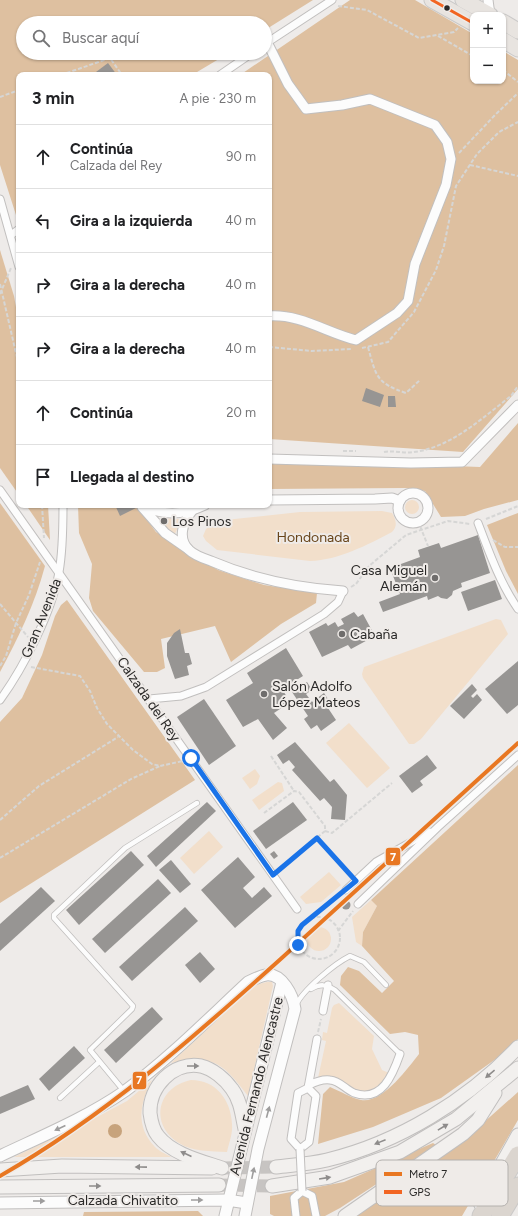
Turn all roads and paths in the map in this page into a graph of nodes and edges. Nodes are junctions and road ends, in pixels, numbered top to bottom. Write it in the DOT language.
graph roads {
  1 [pos="332,0"];
  2 [pos="432,0"];
  3 [pos="463,0"];
  4 [pos="488,0"];
  5 [pos="325,4"];
  6 [pos="485,12"];
  7 [pos="490,12"];
  8 [pos="467,24"];
  9 [pos="506,24"];
  10 [pos="518,31"];
  11 [pos="437,36"];
  12 [pos="272,39"];
  13 [pos="506,42"];
  14 [pos="518,49"];
  15 [pos="272,54"];
  16 [pos="470,54"];
  17 [pos="104,60"];
  18 [pos="111,60"];
  19 [pos="242,60"];
  20 [pos="70,72"];
  21 [pos="120,72"];
  22 [pos="224,72"];
  23 [pos="506,72"];
  24 [pos="518,82"];
  25 [pos="16,91"];
  26 [pos="518,93"];
  27 [pos="0,97"];
  28 [pos="518,122"];
  29 [pos="451,164"];
  30 [pos="470,165"];
  31 [pos="518,176"];
  32 [pos="0,200"];
  33 [pos="16,231"];
  34 [pos="11,235"];
  35 [pos="16,255"];
  36 [pos="0,284"];
  37 [pos="2,290"];
  38 [pos="0,294"];
  39 [pos="272,316"];
  40 [pos="362,336"];
  41 [pos="272,347"];
  42 [pos="368,347"];
  43 [pos="354,349"];
  44 [pos="360,349"];
  45 [pos="16,353"];
  46 [pos="420,380"];
  47 [pos="518,386"];
  48 [pos="518,405"];
  49 [pos="337,451"];
  50 [pos="358,452"];
  51 [pos="377,453"];
  52 [pos="272,458"];
  53 [pos="0,490"];
  54 [pos="272,500"];
  55 [pos="400,502"];
  56 [pos="42,508"];
  57 [pos="63,508"];
  58 [pos="144,508"];
  59 [pos="150,508"];
  60 [pos="198,508"];
  61 [pos="192,511"];
  62 [pos="420,525"];
  63 [pos="479,526"];
  64 [pos="428,546"];
  65 [pos="518,547"];
  66 [pos="189,550"];
  67 [pos="43,551"];
  68 [pos="59,574"];
  69 [pos="343,590"];
  70 [pos="0,604"];
  71 [pos="518,609"];
  72 [pos="16,623"];
  73 [pos="33,643"];
  74 [pos="0,666"];
  75 [pos="22,667"];
  76 [pos="149,699"];
  77 [pos="0,700"];
  78 [pos="118,737"];
  79 [pos="518,755"];
  80 [pos="271,756"];
  81 [pos="191,758"];
  82 [pos="160,766"];
  83 [pos="392,782"];
  84 [pos="294,791"];
  85 [pos="196,803"];
  86 [pos="264,813"];
  87 [pos="0,820"];
  88 [pos="438,827"];
  89 [pos="325,831"];
  90 [pos="317,838"];
  91 [pos="0,858"];
  92 [pos="273,875"];
  93 [pos="356,881"];
  94 [pos="346,890"];
  95 [pos="358,904"];
  96 [pos="297,909"];
  97 [pos="313,918"];
  98 [pos="338,931"];
  99 [pos="282,982"];
  100 [pos="328,985"];
  101 [pos="386,985"];
  102 [pos="309,989"];
  103 [pos="295,1009"];
  104 [pos="323,1011"];
  105 [pos="317,1040"];
  106 [pos="518,1047"];
  107 [pos="400,1054"];
  108 [pos="98,1062"];
  109 [pos="518,1068"];
  110 [pos="308,1086"];
  111 [pos="498,1086"];
  112 [pos="124,1091"];
  113 [pos="60,1098"];
  114 [pos="245,1129"];
  115 [pos="518,1135"];
  116 [pos="300,1149"];
  117 [pos="518,1155"];
  118 [pos="0,1156"];
  119 [pos="378,1160"];
  120 [pos="426,1160"];
  121 [pos="504,1160"];
  122 [pos="376,1161"];
  123 [pos="276,1167"];
  124 [pos="518,1167"];
  125 [pos="0,1170"];
  126 [pos="508,1171"];
  127 [pos="508,1183"];
  128 [pos="220,1186"];
  129 [pos="272,1186"];
  130 [pos="518,1186"];
  131 [pos="0,1187"];
  132 [pos="302,1191"];
  133 [pos="376,1194"];
  134 [pos="227,1200"];
  135 [pos="0,1203"];
  136 [pos="247,1203"];
  137 [pos="508,1203"];
  138 [pos="479,1206"];
  139 [pos="487,1206"];
  140 [pos="494,1206"];
  141 [pos="506,1206"];
  142 [pos="224,1216"];
  143 [pos="244,1216"];
  144 [pos="296,1216"];
  145 [pos="316,1216"];
  146 [pos="345,1216"];
  147 [pos="473,1216"];
  148 [pos="481,1216"];
  149 [pos="488,1216"];
  150 [pos="500,1216"];
  1 -- 5 [label="street"];
  2 -- 8 [label="main road"];
  3 -- 6 [label="main road"];
  4 -- 7 [label="street"];
  5 -- 11 [label="path"];
  5 -- 12 [label="street"];
  8 -- 11 [label="path"];
  9 -- 10 [label="main road"];
  11 -- 16 [label="path"];
  13 -- 14 [label="main road"];
  15 -- 29 [label="street"];
  17 -- 20 [label="path"];
  18 -- 21 [label="path"];
  19 -- 22 [label="street"];
  23 -- 24 [label="path"];
  25 -- 27 [label="path"];
  26 -- 29 [label="path"];
  28 -- 30 [label="path"];
  29 -- 40 [label="street"];
  30 -- 31 [label="path"];
  30 -- 42 [label="path"];
  32 -- 34 [label="street"];
  33 -- 34 [label="street"];
  34 -- 35 [label="street"];
  35 -- 37 [label="path"];
  36 -- 37 [label="path"];
  37 -- 38 [label="path"];
  37 -- 45 [label="path"];
  39 -- 40 [label="street"];
  40 -- 42 [label="path"];
  41 -- 43 [label="path"];
  42 -- 44 [label="path"];
  42 -- 46 [label="path"];
  47 -- 51 [label="path"];
  48 -- 52 [label="street"];
  49 -- 50 [label="path"];
  53 -- 67 [label="street, Calzada del Rey"];
  54 -- 55 [label="street"];
  55 -- 62 [label="street"];
  55 -- 62 [label="street"];
  56 -- 67 [label="path"];
  57 -- 68 [label="street, Gran Avenida"];
  58 -- 66 [label="street"];
  59 -- 61 [label="street"];
  60 -- 61 [label="street"];
  61 -- 66 [label="street"];
  62 -- 64 [label="path"];
  62 -- 69 [label="path"];
  63 -- 65 [label="path"];
  63 -- 71 [label="street"];
  66 -- 69 [label="street"];
  67 -- 68 [label="street, Calzada del Rey"];
  67 -- 72 [label="path"];
  68 -- 73 [label="street, Gran Avenida"];
  68 -- 76 [label="street, Calzada del Rey"];
  69 -- 76 [label="street"];
  70 -- 72 [label="path"];
  72 -- 73 [label="path"];
  72 -- 74 [label="path"];
  73 -- 75 [label="street, Gran Avenida"];
  75 -- 77 [label="street, Gran Avenida"];
  75 -- 78 [label="path"];
  76 -- 81 [label="street, Calzada del Rey"];
  78 -- 82 [label="path"];
  78 -- 87 [label="path"];
  79 -- 88 [label="street"];
  80 -- 84 [label="path"];
  81 -- 82 [label="path"];
  81 -- 92 [label="street, Calzada del Rey"];
  82 -- 91 [label="path"];
  83 -- 89 [label="path"];
  84 -- 86 [label="path"];
  84 -- 89 [label="path"];
  85 -- 108 [label="lane"];
  88 -- 93 [label="street"];
  88 -- 95 [label="street"];
  89 -- 90 [label="path"];
  90 -- 92 [label="path"];
  90 -- 93 [label="path"];
  92 -- 96 [label="street, Calzada del Rey"];
  93 -- 94 [label="street"];
  94 -- 97 [label="path"];
  95 -- 98 [label="path"];
  97 -- 98 [label="path"];
  97 -- 98 [label="path"];
  99 -- 103 [label="street, Avenida Fernando Alencastre"];
  99 -- 112 [label="street"];
  99 -- 114 [label="street, Avenida Fernando Alencastre"];
  100 -- 102 [label="lane"];
  100 -- 104 [label="street"];
  100 -- 107 [label="lane"];
  101 -- 102 [label="lane"];
  102 -- 103 [label="lane"];
  136 -- 103 [label="street, Avenida Fernando Alencastre, one-way"];
  104 -- 105 [label="path"];
  105 -- 110 [label="street"];
  106 -- 123 [label="main road, one-way"];
  107 -- 110 [label="street"];
  108 -- 112 [label="lane"];
  108 -- 113 [label="lane"];
  109 -- 111 [label="main road"];
  110 -- 116 [label="street"];
  110 -- 116 [label="street"];
  119 -- 111 [label="main road, one-way"];
  111 -- 120 [label="main road"];
  112 -- 118 [label="street, one-way"];
  114 -- 125 [label="main road"];
  114 -- 134 [label="street, Avenida Fernando Alencastre"];
  115 -- 121 [label="main road"];
  116 -- 132 [label="street, bridge"];
  117 -- 126 [label="highway"];
  129 -- 122 [label="main road, one-way"];
  124 -- 127 [label="highway"];
  131 -- 128 [label="main road, Calzada Chivatito, one-way"];
  130 -- 137 [label="highway"];
  132 -- 144 [label="street"];
  132 -- 145 [label="street"];
  133 -- 146 [label="main road"];
  135 -- 134 [label="street, Calzada Chivatito, one-way"];
  134 -- 136 [label="street, Calzada Chivatito"];
  134 -- 142 [label="street, Avenida Fernando Alencastre"];
  136 -- 143 [label="street, Avenida Fernando Alencastre"];
  138 -- 147 [label="main road"];
  139 -- 148 [label="highway"];
  140 -- 149 [label="highway"];
  141 -- 150 [label="highway"];
}
